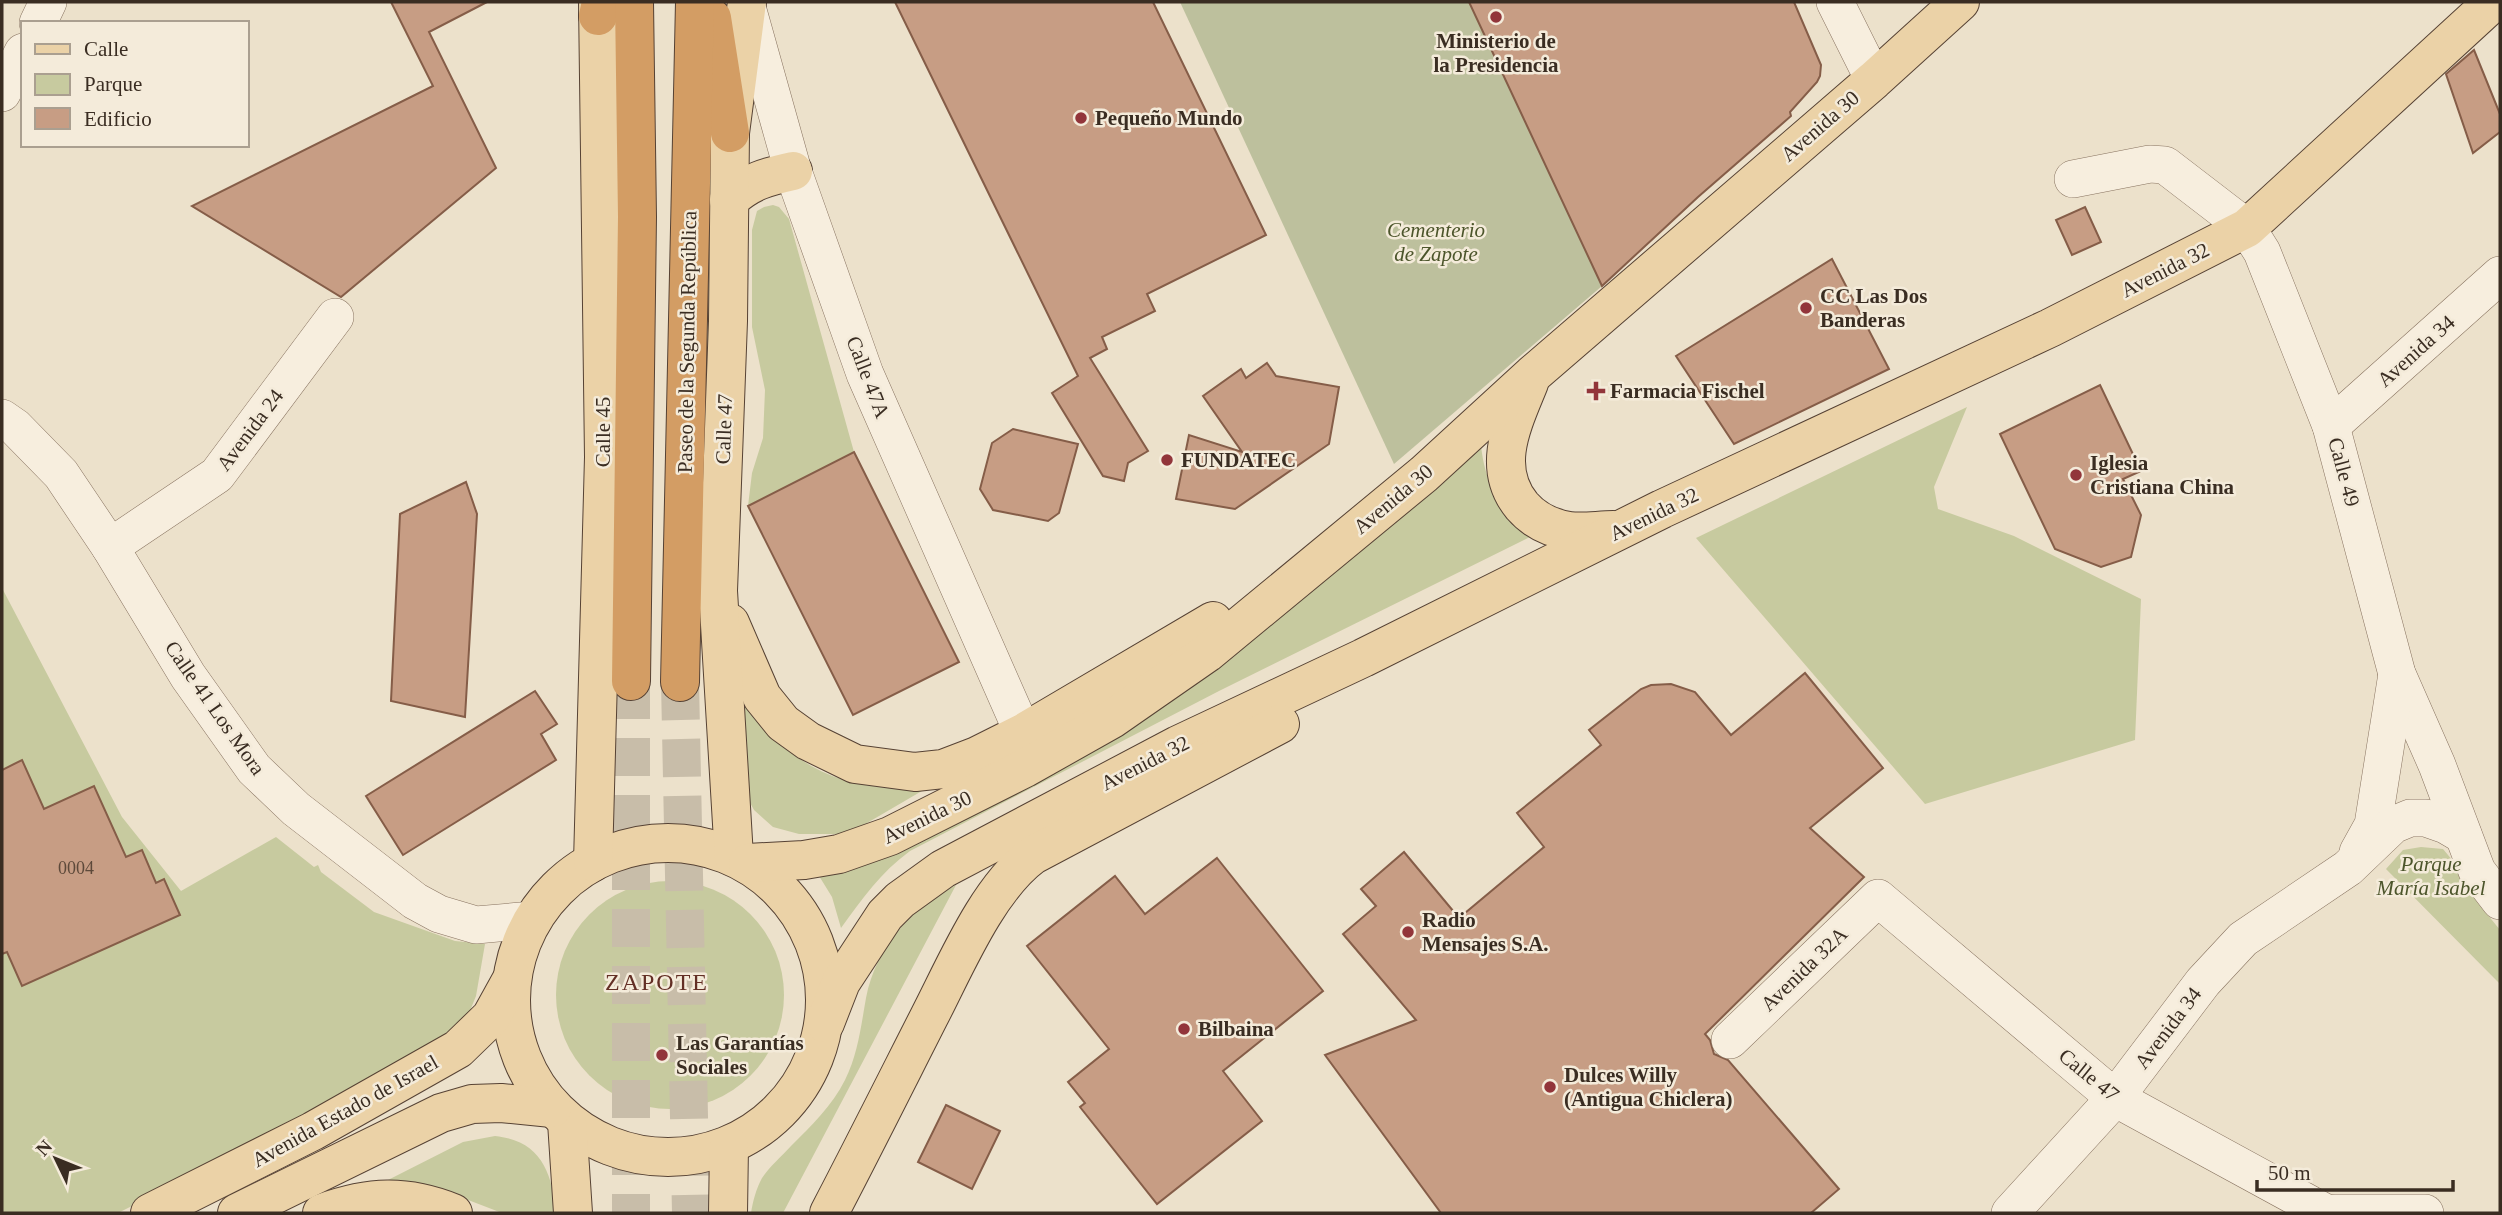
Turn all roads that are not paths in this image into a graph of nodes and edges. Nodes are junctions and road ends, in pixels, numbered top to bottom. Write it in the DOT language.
graph roads {
  1 [pos="48,2"];
  2 [pos="634,2"];
  3 [pos="695,2"];
  4 [pos="709,2"];
  5 [pos="1835,2"];
  6 [pos="1960,2"];
  7 [pos="2493,2"];
  8 [pos="747,5"];
  9 [pos="599,6"];
  10 [pos="39,21"];
  11 [pos="21,56"];
  12 [pos="1874,80"];
  13 [pos="2,93"];
  14 [pos="730,133"];
  15 [pos="793,171"];
  16 [pos="2073,179"];
  17 [pos="729,200"];
  18 [pos="2247,228"];
  19 [pos="2500,275"];
  20 [pos="335,317"];
  21 [pos="1532,375"];
  22 [pos="2,418"];
  23 [pos="2331,426"];
  24 [pos="1622,530"];
  25 [pos="110,547"];
  26 [pos="1290,584"];
  27 [pos="718,591"];
  28 [pos="1363,659"];
  29 [pos="2397,674"];
  30 [pos="631,681"];
  31 [pos="680,681"];
  32 [pos="1023,733"];
  33 [pos="2463,835"];
  34 [pos="741,860"];
  35 [pos="593,862"];
  36 [pos="2348,869"];
  37 [pos="1878,898"];
  38 [pos="2500,901"];
  39 [pos="533,920"];
  40 [pos="512,979"];
  41 [pos="825,1023"];
  42 [pos="1730,1040"];
  43 [pos="2115,1098"];
  44 [pos="560,1115"];
  45 [pos="729,1146"];
  46 [pos="150,1213"];
  47 [pos="237,1213"];
  48 [pos="322,1213"];
  49 [pos="453,1213"];
  50 [pos="573,1213"];
  51 [pos="728,1213"];
  52 [pos="829,1213"];
  53 [pos="2010,1213"];
  54 [pos="2326,1213"];
  55 [pos="2335,1213"];
  56 [pos="2425,1213"];
  1 -- 10 [label="street"];
  2 -- 30 [label="highway"];
  3 -- 31 [label="highway, Paseo de la Segunda República"];
  4 -- 14 [label="highway"];
  5 -- 12 [label="street"];
  6 -- 12 [label="main road, Avenida 30"];
  7 -- 18 [label="main road, Avenida 32"];
  8 -- 14 [label="main road, Calle 47"];
  8 -- 15 [label="street, Calle 47A"];
  9 -- 35 [label="main road, Calle 45"];
  11 -- 13 [label="street"];
  12 -- 21 [label="main road, Avenida 30"];
  14 -- 17 [label="main road, Calle 47"];
  15 -- 17 [label="main road"];
  15 -- 32 [label="street, Calle 47A"];
  16 -- 18 [label="street, Calle 49"];
  17 -- 27 [label="main road, Calle 47"];
  18 -- 23 [label="street, Calle 49"];
  18 -- 24 [label="main road, Avenida 32"];
  19 -- 23 [label="street, Avenida 34"];
  20 -- 25 [label="street, Avenida 24"];
  21 -- 24 [label="main road"];
  21 -- 26 [label="main road, Avenida 30"];
  22 -- 25 [label="street, Calle 41 Los Mora"];
  23 -- 29 [label="street, Calle 49"];
  24 -- 28 [label="main road, Avenida 32"];
  25 -- 39 [label="street, Calle 41 Los Mora"];
  26 -- 32 [label="main road"];
  26 -- 34 [label="main road, Avenida 30"];
  27 -- 32 [label="main road"];
  27 -- 34 [label="main road, Calle 47"];
  28 -- 41 [label="main road, Avenida 32"];
  28 -- 52 [label="main road"];
  29 -- 33 [label="street, Calle 49"];
  29 -- 36 [label="street, Avenida 34"];
  33 -- 36 [label="street, Avenida 34"];
  33 -- 38 [label="street, Calle 49"];
  34 -- 35 [label="main road"];
  34 -- 41 [label="main road"];
  35 -- 39 [label="main road"];
  36 -- 43 [label="street, Avenida 34"];
  37 -- 42 [label="street, Avenida 32A"];
  37 -- 43 [label="street, Calle 47"];
  39 -- 40 [label="main road"];
  40 -- 44 [label="main road"];
  40 -- 46 [label="main road, Avenida Estado de Israel"];
  41 -- 45 [label="main road"];
  43 -- 53 [label="street, Avenida 34"];
  43 -- 54 [label="street, Calle 47"];
  44 -- 45 [label="main road"];
  44 -- 47 [label="main road, Avenida Estado de Israel"];
  44 -- 50 [label="main road"];
  45 -- 51 [label="main road"];
  48 -- 49 [label="main road"];
  55 -- 56 [label="street"];
}
